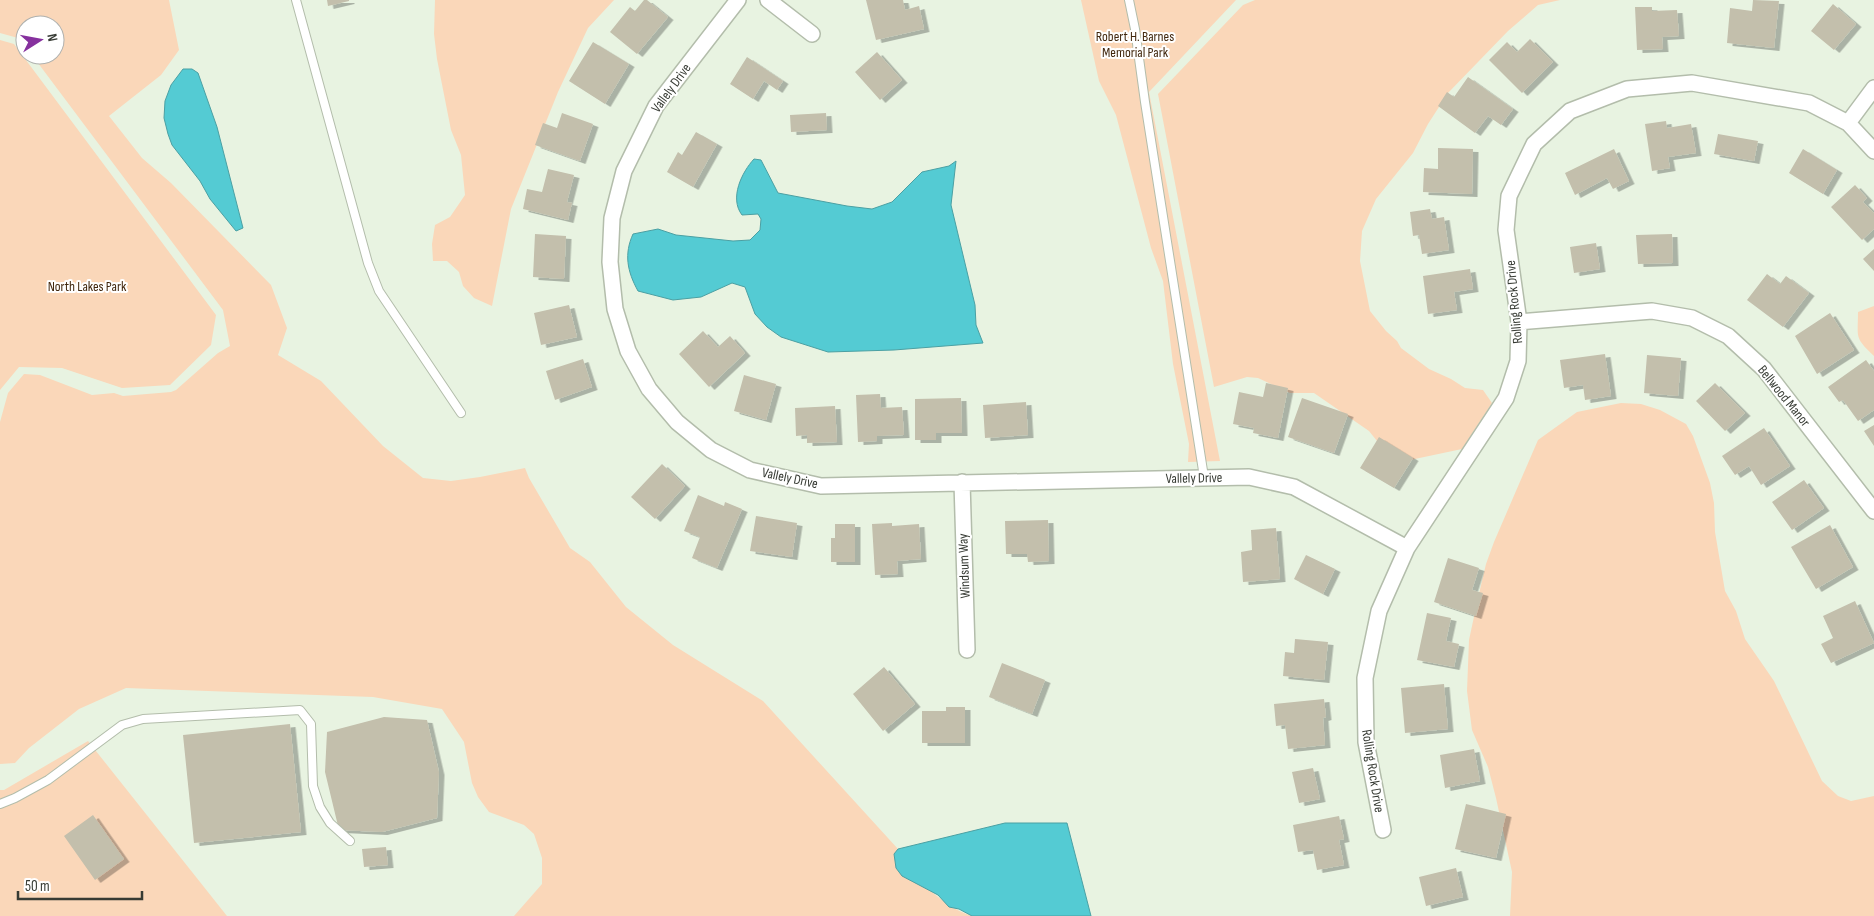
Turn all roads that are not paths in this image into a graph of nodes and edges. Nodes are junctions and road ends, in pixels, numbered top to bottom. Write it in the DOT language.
graph roads {
  1 [pos="296,0"];
  2 [pos="738,0"];
  3 [pos="768,0"];
  4 [pos="1129,0"];
  5 [pos="812,34"];
  6 [pos="1874,88"];
  7 [pos="1848,123"];
  8 [pos="1874,151"];
  9 [pos="1519,322"];
  10 [pos="461,413"];
  11 [pos="1204,478"];
  12 [pos="962,482"];
  13 [pos="1874,511"];
  14 [pos="1407,548"];
  15 [pos="967,650"];
  16 [pos="0,804"];
  17 [pos="1383,830"];
  18 [pos="350,840"];
  1 -- 10 [label="lane"];
  2 -- 12 [label="street, Vallely Drive"];
  3 -- 5 [label="street"];
  4 -- 11 [label="lane"];
  6 -- 7 [label="street"];
  7 -- 8 [label="street, Rolling Rock Drive"];
  7 -- 9 [label="street, Rolling Rock Drive"];
  9 -- 13 [label="street, Bellwood Manor"];
  9 -- 14 [label="street, Rolling Rock Drive"];
  11 -- 12 [label="street, Vallely Drive"];
  11 -- 14 [label="street, Vallely Drive"];
  12 -- 15 [label="street, Windsum Way"];
  14 -- 17 [label="street, Rolling Rock Drive"];
  16 -- 18 [label="lane"];
}
